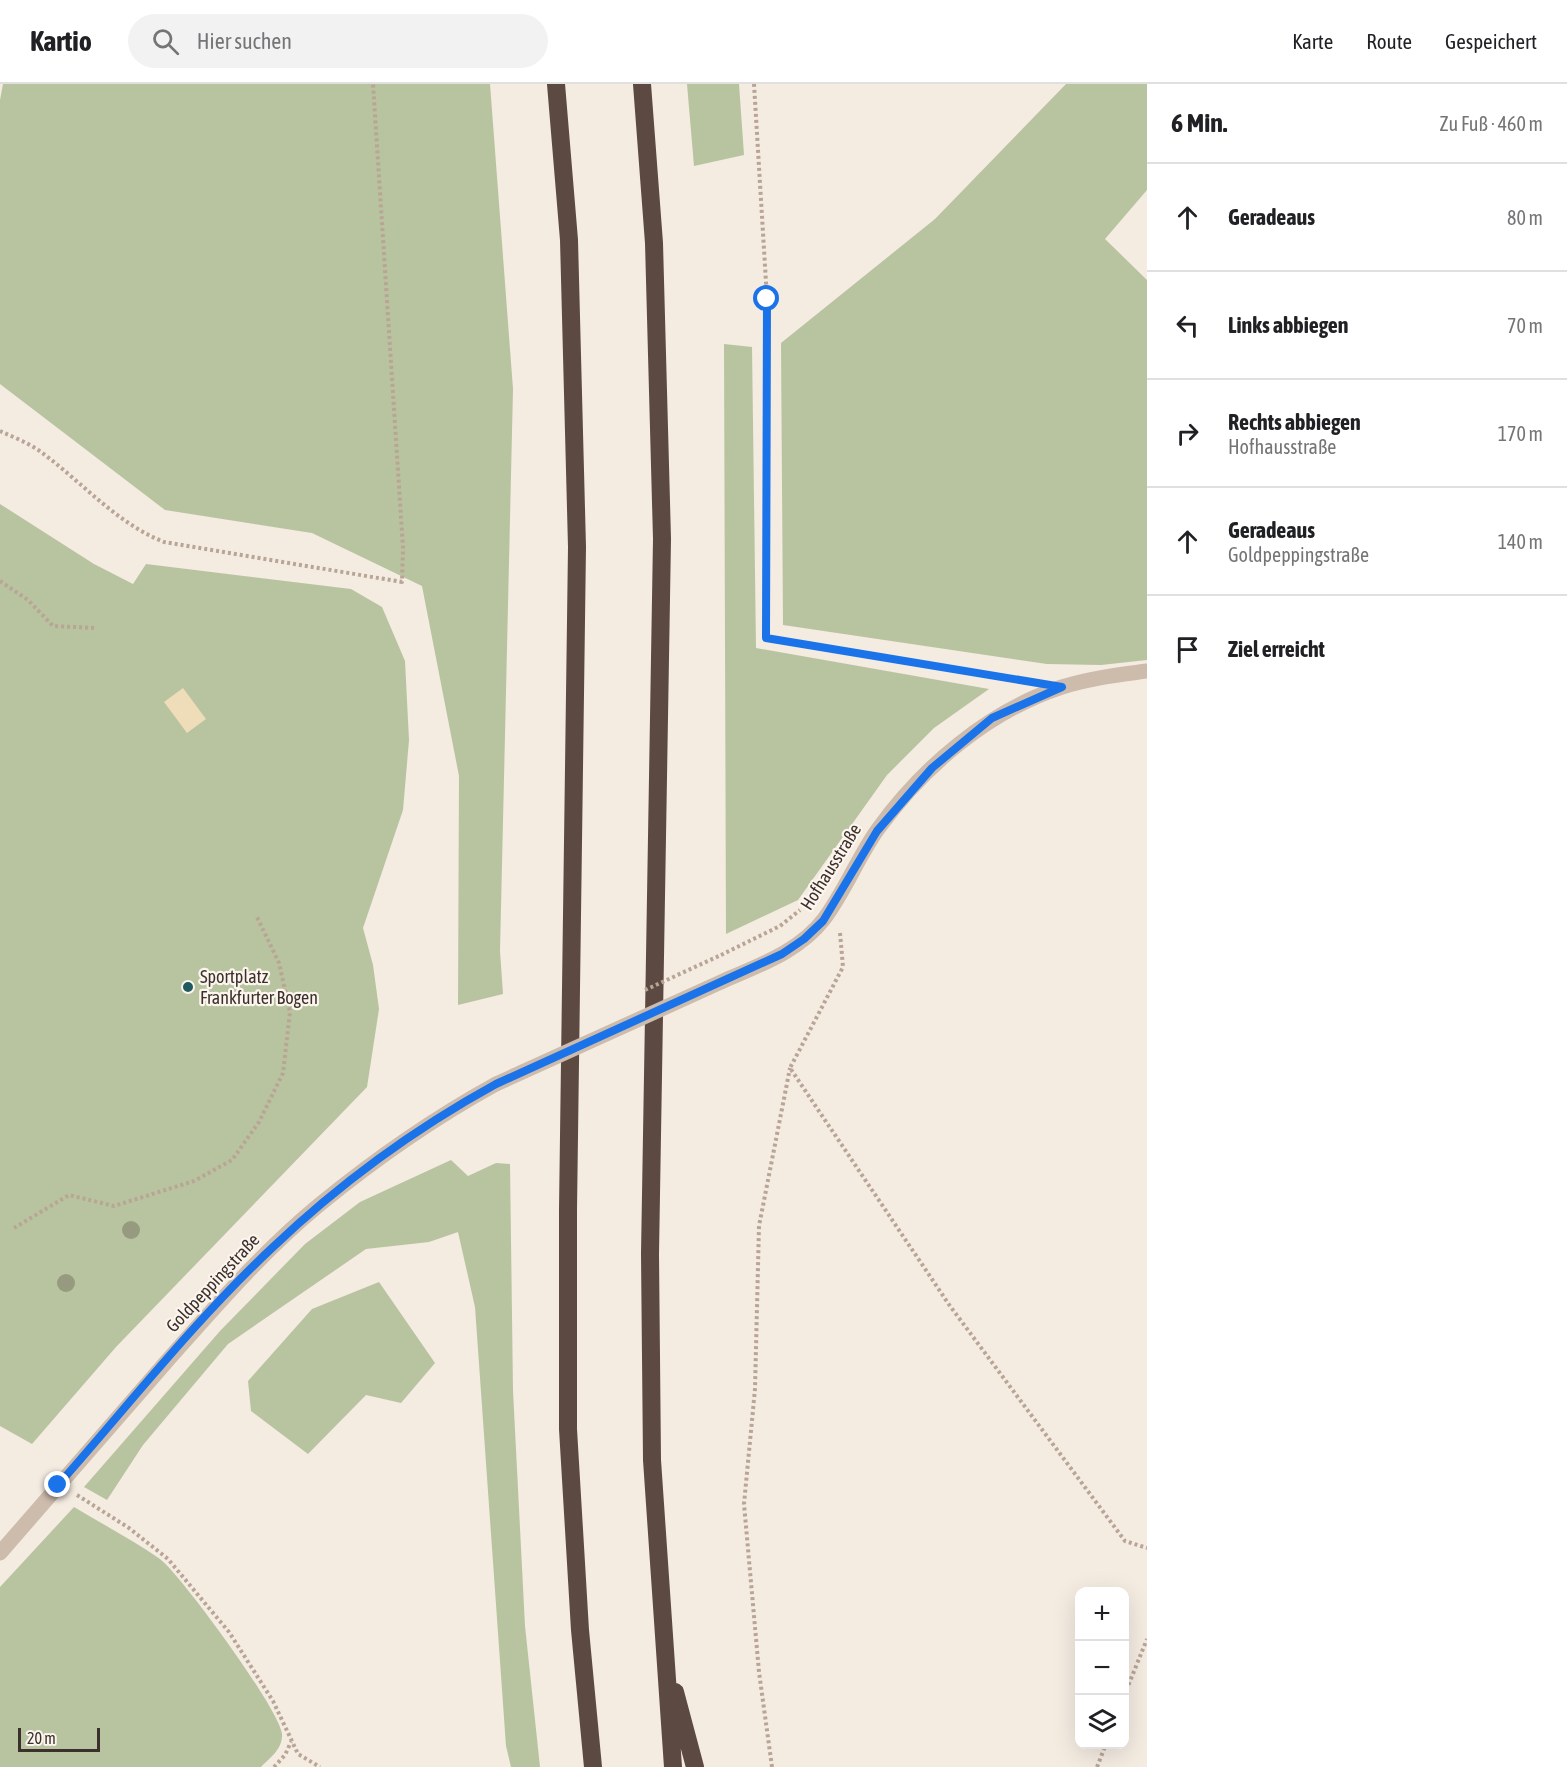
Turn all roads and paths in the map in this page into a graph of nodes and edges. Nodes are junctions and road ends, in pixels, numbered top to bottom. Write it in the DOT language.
graph roads {
  1 [pos="373,84"];
  2 [pos="556,84"];
  3 [pos="642,84"];
  4 [pos="754,84"];
  5 [pos="0,430"];
  6 [pos="0,581"];
  7 [pos="96,628"];
  8 [pos="1147,671"];
  9 [pos="1062,687"];
  10 [pos="837,899"];
  11 [pos="800,910"];
  12 [pos="257,917"];
  13 [pos="721,955"];
  14 [pos="790,1068"];
  15 [pos="496,1084"];
  16 [pos="14,1228"];
  17 [pos="58,1485"];
  18 [pos="1147,1548"];
  19 [pos="0,1553"];
  20 [pos="1147,1639"];
  21 [pos="663,1644"];
  22 [pos="1125,1695"];
  23 [pos="291,1742"];
  24 [pos="1104,1749"];
  25 [pos="274,1767"];
  26 [pos="320,1767"];
  27 [pos="593,1767"];
  28 [pos="673,1767"];
  29 [pos="695,1767"];
  30 [pos="772,1767"];
  31 [pos="1097,1767"];
  1 -- 5 [label="path"];
  2 -- 27 [label="highway"];
  3 -- 21 [label="highway"];
  4 -- 9 [label="path"];
  6 -- 7 [label="path"];
  8 -- 9 [label="street, Hofhausstraße"];
  9 -- 10 [label="street, Hofhausstraße"];
  10 -- 14 [label="path"];
  10 -- 15 [label="street, Hofhausstraße, bridge"];
  11 -- 13 [label="path"];
  12 -- 16 [label="path"];
  14 -- 18 [label="path"];
  14 -- 30 [label="path"];
  15 -- 17 [label="street, Goldpeppingstraße"];
  17 -- 19 [label="street, Goldpeppingstraße"];
  17 -- 23 [label="path"];
  20 -- 22 [label="path"];
  21 -- 28 [label="highway"];
  21 -- 29 [label="highway"];
  23 -- 25 [label="path"];
  23 -- 26 [label="path"];
  24 -- 31 [label="path"];
}
